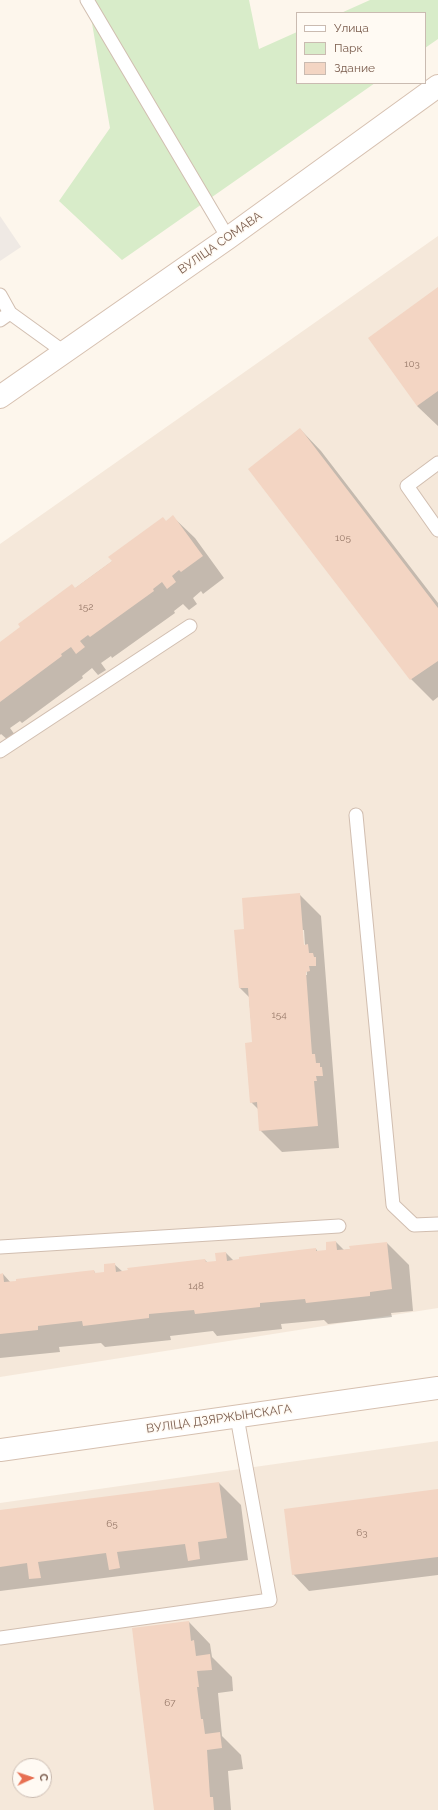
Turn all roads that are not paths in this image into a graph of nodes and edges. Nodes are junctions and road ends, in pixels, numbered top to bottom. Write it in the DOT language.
graph roads {
  1 [pos="87,0"];
  2 [pos="438,86"];
  3 [pos="228,238"];
  4 [pos="0,295"];
  5 [pos="5,317"];
  6 [pos="64,352"];
  7 [pos="0,397"];
  8 [pos="438,463"];
  9 [pos="438,530"];
  10 [pos="190,626"];
  11 [pos="0,751"];
  12 [pos="356,815"];
  13 [pos="438,1224"];
  14 [pos="338,1226"];
  15 [pos="0,1247"];
  16 [pos="438,1388"];
  17 [pos="237,1417"];
  18 [pos="0,1450"];
  19 [pos="0,1638"];
  1 -- 3 [label="lane"];
  2 -- 3 [label="street, ВУЛІЦА СОМАВА"];
  3 -- 6 [label="street, ВУЛІЦА СОМАВА"];
  4 -- 5 [label="lane"];
  5 -- 6 [label="lane"];
  6 -- 7 [label="street, ВУЛІЦА СОМАВА"];
  8 -- 9 [label="lane"];
  10 -- 11 [label="lane"];
  12 -- 13 [label="lane"];
  14 -- 15 [label="lane"];
  16 -- 17 [label="street, ВУЛІЦА ДЗЯРЖЫНСКАГА"];
  17 -- 18 [label="street, ВУЛІЦА ДЗЯРЖЫНСКАГА"];
  17 -- 19 [label="lane"];
}
